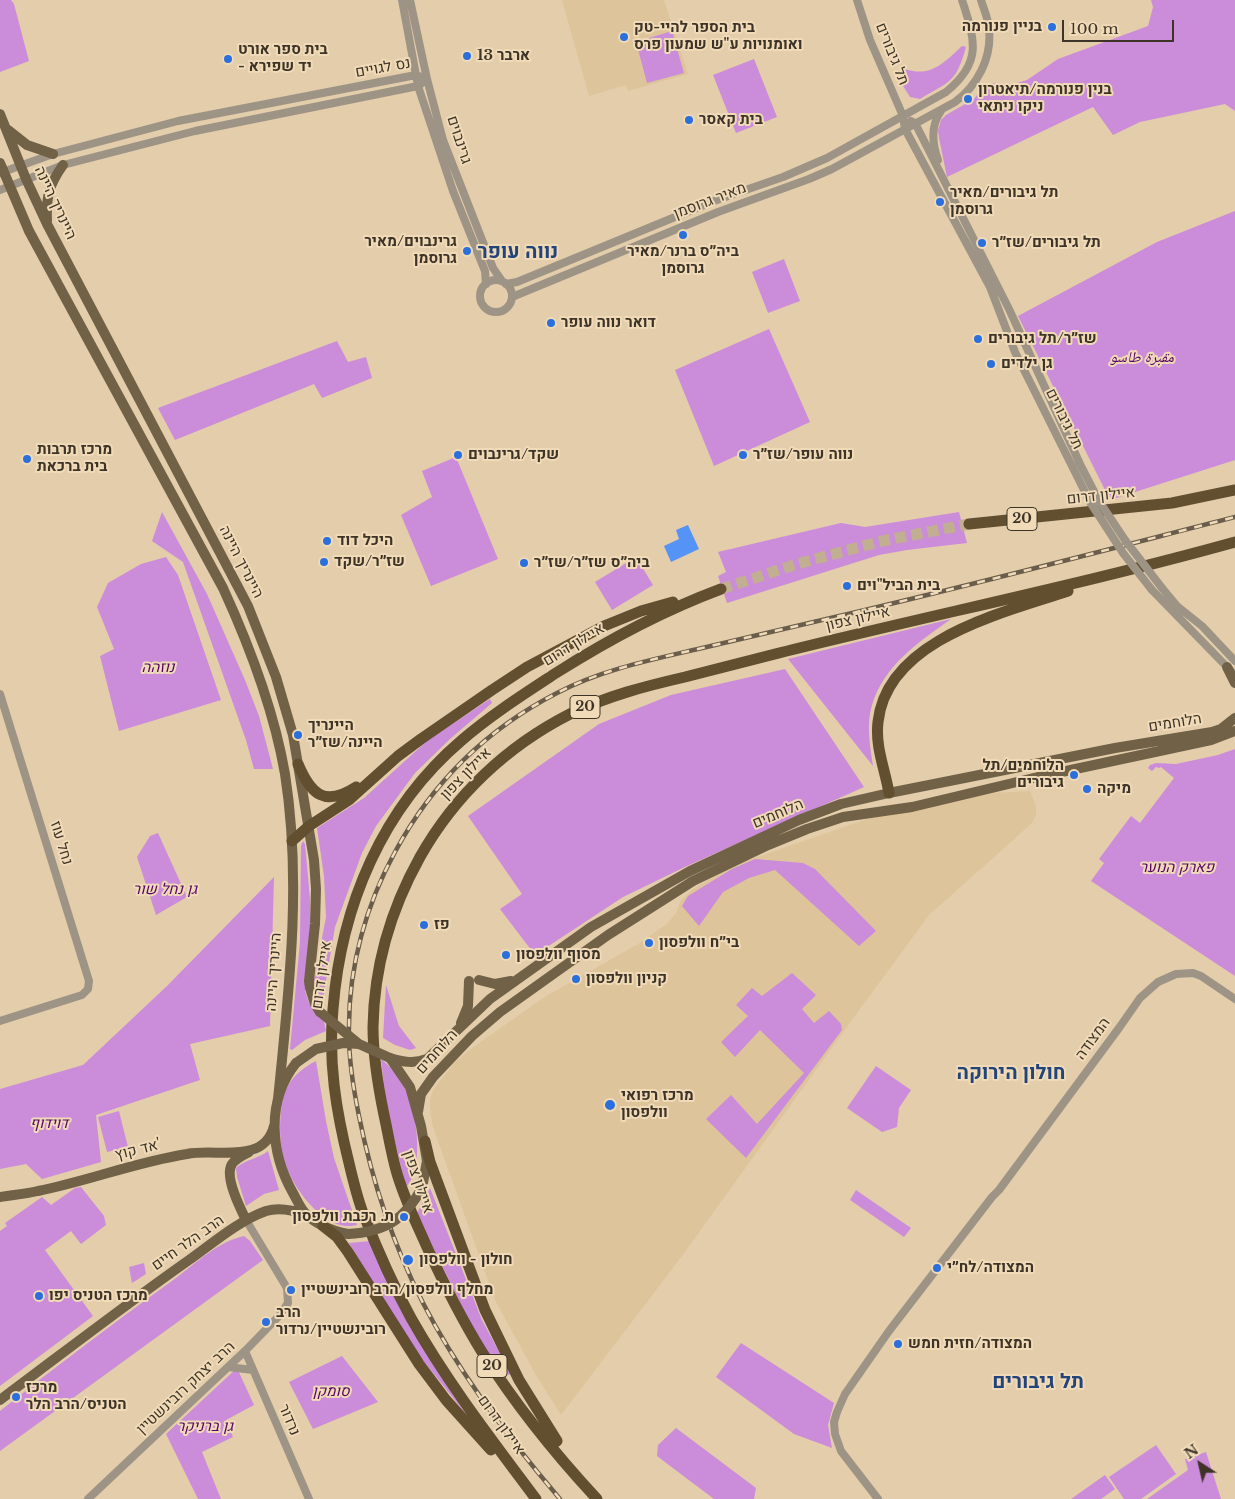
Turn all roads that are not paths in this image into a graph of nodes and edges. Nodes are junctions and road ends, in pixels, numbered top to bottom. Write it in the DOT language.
graph roads {
  1 [pos="402,0"];
  2 [pos="410,0"];
  3 [pos="857,0"];
  4 [pos="962,0"];
  5 [pos="981,0"];
  6 [pos="414,62"];
  7 [pos="416,75"];
  8 [pos="402,78"];
  9 [pos="427,78"];
  10 [pos="418,86"];
  11 [pos="406,88"];
  12 [pos="425,106"];
  13 [pos="942,109"];
  14 [pos="0,114"];
  15 [pos="903,116"];
  16 [pos="915,123"];
  17 [pos="6,128"];
  18 [pos="905,129"];
  19 [pos="52,154"];
  20 [pos="20,165"];
  21 [pos="63,165"];
  22 [pos="1,169"];
  23 [pos="26,179"];
  24 [pos="946,183"];
  25 [pos="4,188"];
  26 [pos="47,224"];
  27 [pos="504,282"];
  28 [pos="486,284"];
  29 [pos="512,297"];
  30 [pos="1235,490"];
  31 [pos="969,524"];
  32 [pos="1235,542"];
  33 [pos="1143,566"];
  34 [pos="1231,664"];
  35 [pos="1235,676"];
  36 [pos="1235,683"];
  37 [pos="0,694"];
  38 [pos="1235,718"];
  39 [pos="1235,732"];
  40 [pos="298,764"];
  41 [pos="377,774"];
  42 [pos="889,793"];
  43 [pos="876,811"];
  44 [pos="308,826"];
  45 [pos="292,841"];
  46 [pos="519,978"];
  47 [pos="1235,999"];
  48 [pos="0,1021"];
  49 [pos="456,1030"];
  50 [pos="359,1044"];
  51 [pos="393,1061"];
  52 [pos="278,1099"];
  53 [pos="418,1112"];
  54 [pos="274,1126"];
  55 [pos="425,1140"];
  56 [pos="250,1151"];
  57 [pos="0,1197"];
  58 [pos="306,1215"];
  59 [pos="246,1220"];
  60 [pos="323,1226"];
  61 [pos="245,1351"];
  62 [pos="228,1367"];
  63 [pos="253,1370"];
  64 [pos="0,1400"];
  65 [pos="586,1487"];
  66 [pos="88,1499"];
  67 [pos="309,1499"];
  68 [pos="536,1499"];
  69 [pos="597,1499"];
  70 [pos="878,1499"];
  1 -- 6 [label="street, גרינבוים"];
  2 -- 9 [label="street, גרינבוים"];
  3 -- 15 [label="street, תל גיבורים"];
  4 -- 15 [label="street, מאיר גרוסמן"];
  5 -- 13 [label="street, מאיר גרוסמן"];
  6 -- 7 [label="street, גרינבוים"];
  6 -- 8 [label="street"];
  7 -- 8 [label="street, נס לגויים"];
  7 -- 9 [label="street, נס לגויים"];
  7 -- 10 [label="street, גרינבוים"];
  8 -- 19 [label="street, נס לגויים"];
  9 -- 10 [label="street, נס לגויים"];
  9 -- 27 [label="street, גרינבוים"];
  10 -- 11 [label="street, נס לגויים"];
  10 -- 12 [label="street, גרינבוים"];
  11 -- 12 [label="street"];
  11 -- 21 [label="street, נס לגויים"];
  12 -- 28 [label="street, גרינבוים"];
  13 -- 16 [label="street, מאיר גרוסמן"];
  13 -- 24 [label="street"];
  14 -- 17 [label="main road, היינריך היינה"];
  15 -- 16 [label="street"];
  15 -- 18 [label="street, תל גיבורים"];
  15 -- 27 [label="street, מאיר גרוסמן"];
  16 -- 18 [label="street, מאיר גרוסמן"];
  16 -- 24 [label="street, תל גיבורים"];
  17 -- 19 [label="main road"];
  17 -- 20 [label="main road, היינריך היינה"];
  18 -- 29 [label="street, מאיר גרוסמן"];
  18 -- 34 [label="street, תל גיבורים, bridge"];
  19 -- 20 [label="street, נס לגויים"];
  20 -- 22 [label="street, נס לגויים"];
  20 -- 23 [label="main road, היינריך היינה"];
  21 -- 23 [label="street, נס לגויים"];
  21 -- 26 [label="main road"];
  22 -- 25 [label="main road, היינריך היינה"];
  23 -- 25 [label="street, נס לגויים"];
  23 -- 26 [label="main road, היינריך היינה"];
  24 -- 34 [label="street, תל גיבורים, bridge"];
  25 -- 45 [label="main road, היינריך היינה"];
  26 -- 40 [label="main road, היינריך היינה"];
  27 -- 28 [label="street"];
  27 -- 29 [label="street"];
  28 -- 29 [label="street"];
  30 -- 31 [label="highway, איילון דרום / 20"];
  32 -- 33 [label="highway, איילון צפון / 20"];
  33 -- 42 [label="highway"];
  33 -- 65 [label="highway, איילון צפון / 20"];
  34 -- 35 [label="street, תל גיבורים"];
  34 -- 36 [label="main road"];
  37 -- 48 [label="street, נחל עוז"];
  38 -- 42 [label="main road, הלוחמים"];
  39 -- 43 [label="main road, הלוחמים"];
  40 -- 41 [label="highway"];
  40 -- 44 [label="main road, היינריך היינה"];
  41 -- 44 [label="highway"];
  41 -- 68 [label="highway, איילון דרום"];
  42 -- 43 [label="main road"];
  42 -- 46 [label="main road, הלוחמים"];
  43 -- 53 [label="main road, הלוחמים"];
  44 -- 45 [label="highway"];
  44 -- 50 [label="main road, היינריך היינה, bridge"];
  45 -- 52 [label="main road, היינריך היינה"];
  46 -- 49 [label="main road, הלוחמים"];
  46 -- 49 [label="main road"];
  47 -- 70 [label="street, המצודה"];
  49 -- 51 [label="main road, הלוחמים"];
  50 -- 51 [label="main road, bridge"];
  50 -- 52 [label="main road, bridge"];
  51 -- 53 [label="main road"];
  52 -- 54 [label="main road"];
  53 -- 55 [label="main road"];
  54 -- 56 [label="main road"];
  54 -- 58 [label="main road"];
  55 -- 60 [label="main road, bridge"];
  55 -- 65 [label="highway"];
  56 -- 57 [label="main road, אד קוץ'"];
  56 -- 59 [label="main road"];
  58 -- 59 [label="main road, הרב הלר חיים"];
  58 -- 60 [label="main road"];
  59 -- 61 [label="street, הרב יצחק רובינשטיין"];
  59 -- 64 [label="main road, הרב הלר חיים"];
  60 -- 68 [label="highway"];
  61 -- 62 [label="street, הרב יצחק רובינשטיין"];
  61 -- 63 [label="street, נרדור"];
  62 -- 63 [label="street"];
  62 -- 66 [label="street, הרב יצחק רובינשטיין"];
  63 -- 67 [label="street, נרדור"];
  65 -- 69 [label="highway, איילון צפון / 20"];
}
